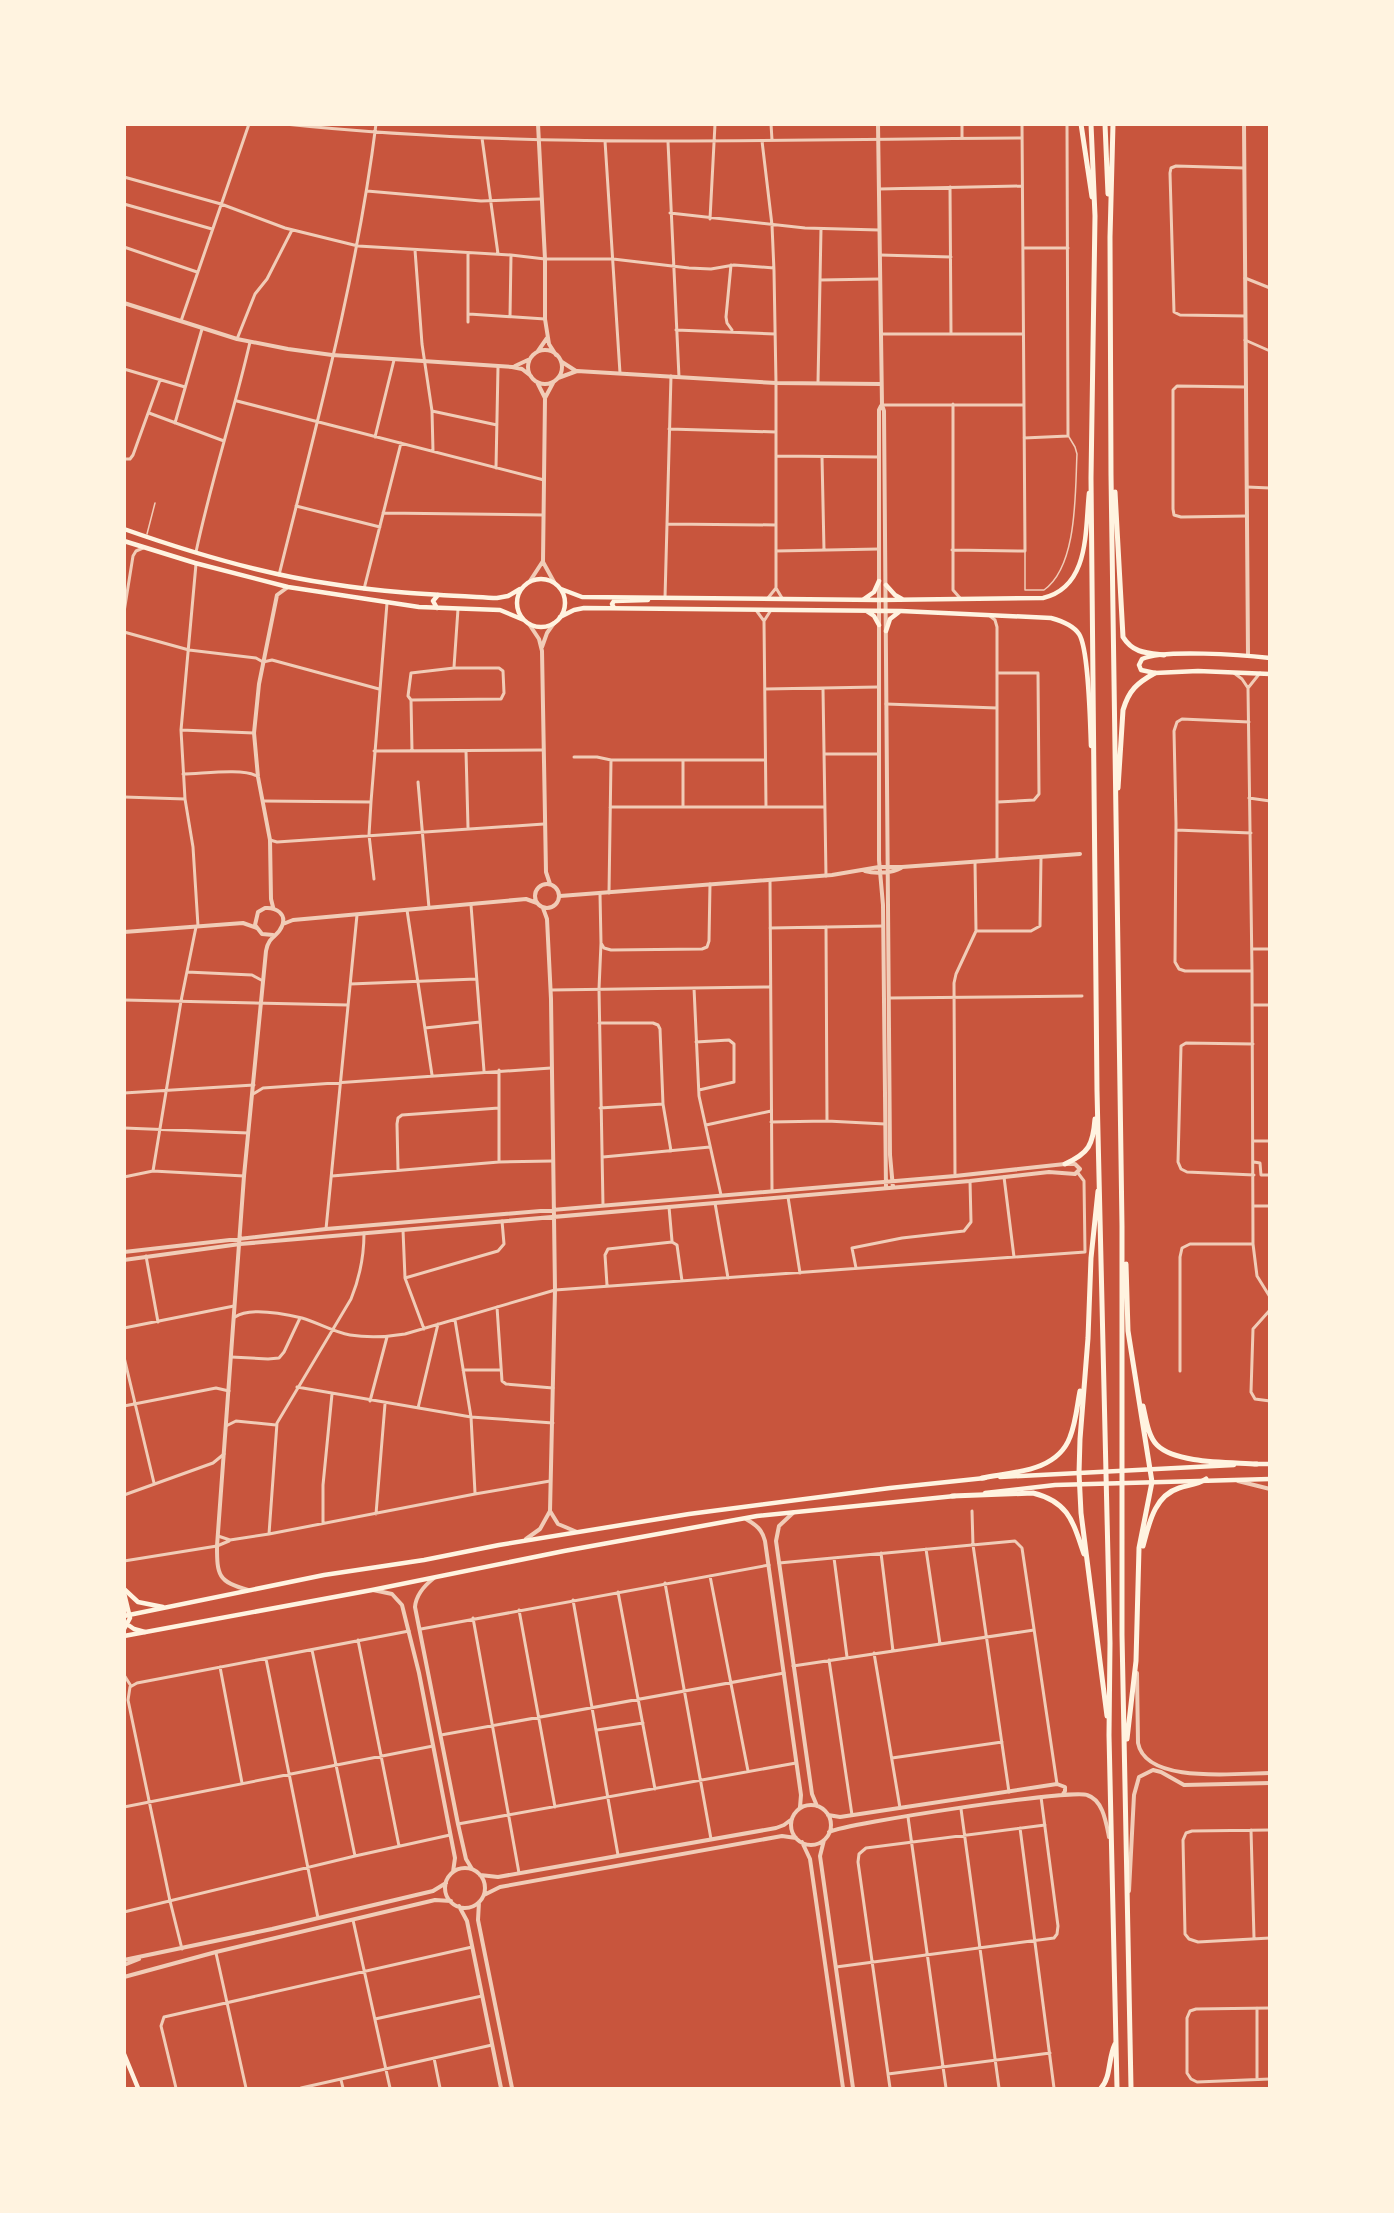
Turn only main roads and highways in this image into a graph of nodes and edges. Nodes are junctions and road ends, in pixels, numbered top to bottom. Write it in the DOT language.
graph roads {
  1 [pos="1081,124"];
  2 [pos="1091,124"];
  3 [pos="1105,124"];
  4 [pos="1113,124"];
  5 [pos="1095,216"];
  6 [pos="1110,237"];
  7 [pos="1111,475"];
  8 [pos="1090,478"];
  9 [pos="124,529"];
  10 [pos="124,541"];
  11 [pos="195,553"];
  12 [pos="227,562"];
  13 [pos="194,563"];
  14 [pos="240,566"];
  15 [pos="224,571"];
  16 [pos="239,575"];
  17 [pos="879,581"];
  18 [pos="886,585"];
  19 [pos="520,589"];
  20 [pos="561,589"];
  21 [pos="418,594"];
  22 [pos="438,595"];
  23 [pos="656,598"];
  24 [pos="714,598"];
  25 [pos="863,600"];
  26 [pos="908,600"];
  27 [pos="419,607"];
  28 [pos="437,608"];
  29 [pos="614,608"];
  30 [pos="714,609"];
  31 [pos="862,611"];
  32 [pos="901,611"];
  33 [pos="560,617"];
  34 [pos="526,622"];
  35 [pos="879,625"];
  36 [pos="886,631"];
  37 [pos="1164,655"];
  38 [pos="1269,658"];
  39 [pos="1155,673"];
  40 [pos="1269,674"];
  41 [pos="1094,780"];
  42 [pos="1115,819"];
  43 [pos="1098,1097"];
  44 [pos="1065,1164"];
  45 [pos="1100,1174"];
  46 [pos="1122,1226"];
  47 [pos="1085,1366"];
  48 [pos="1136,1384"];
  49 [pos="1257,1464"];
  50 [pos="1269,1464"];
  51 [pos="1151,1469"];
  52 [pos="1079,1473"];
  53 [pos="982,1478"];
  54 [pos="1206,1479"];
  55 [pos="1269,1479"];
  56 [pos="1152,1482"];
  57 [pos="1079,1484"];
  58 [pos="952,1496"];
  59 [pos="1139,1559"];
  60 [pos="1088,1564"];
  61 [pos="124,1591"];
  62 [pos="169,1608"];
  63 [pos="127,1615"];
  64 [pos="126,1625"];
  65 [pos="145,1632"];
  66 [pos="124,1636"];
  67 [pos="1109,1735"];
  68 [pos="1125,1759"];
  69 [pos="1116,2043"];
  70 [pos="124,2054"];
  71 [pos="138,2088"];
  72 [pos="1101,2088"];
  73 [pos="1117,2088"];
  74 [pos="1131,2088"];
  1 -- 5 [label="highway"];
  2 -- 5 [label="highway"];
  3 -- 6 [label="highway"];
  4 -- 6 [label="highway"];
  5 -- 8 [label="highway"];
  6 -- 7 [label="highway"];
  7 -- 37 [label="highway"];
  7 -- 42 [label="highway"];
  8 -- 26 [label="main road"];
  8 -- 41 [label="highway"];
  9 -- 11 [label="main road"];
  10 -- 13 [label="main road"];
  11 -- 12 [label="main road"];
  11 -- 13 [label="main road"];
  12 -- 14 [label="main road"];
  12 -- 15 [label="main road"];
  13 -- 15 [label="main road"];
  14 -- 16 [label="main road"];
  14 -- 21 [label="main road"];
  15 -- 16 [label="main road"];
  16 -- 27 [label="main road"];
  17 -- 25 [label="main road"];
  18 -- 26 [label="main road"];
  19 -- 20 [label="main road"];
  19 -- 22 [label="main road"];
  19 -- 34 [label="main road"];
  20 -- 23 [label="main road"];
  20 -- 33 [label="main road"];
  21 -- 22 [label="main road"];
  21 -- 27 [label="main road"];
  22 -- 28 [label="main road"];
  23 -- 24 [label="main road"];
  23 -- 29 [label="main road"];
  24 -- 25 [label="main road"];
  24 -- 30 [label="main road"];
  25 -- 26 [label="main road"];
  27 -- 28 [label="main road"];
  28 -- 34 [label="main road"];
  29 -- 30 [label="main road"];
  29 -- 33 [label="main road"];
  30 -- 31 [label="main road"];
  31 -- 32 [label="main road"];
  31 -- 35 [label="main road"];
  32 -- 36 [label="main road"];
  32 -- 41 [label="main road"];
  33 -- 34 [label="main road"];
  37 -- 38 [label="main road"];
  37 -- 39 [label="main road"];
  39 -- 40 [label="main road"];
  39 -- 42 [label="highway"];
  41 -- 43 [label="highway"];
  42 -- 46 [label="highway"];
  43 -- 44 [label="highway"];
  43 -- 45 [label="highway"];
  45 -- 47 [label="highway"];
  45 -- 67 [label="highway"];
  46 -- 48 [label="highway"];
  46 -- 68 [label="highway"];
  47 -- 52 [label="highway"];
  47 -- 53 [label="highway"];
  48 -- 49 [label="highway"];
  48 -- 51 [label="highway"];
  49 -- 50 [label="main road"];
  49 -- 51 [label="main road"];
  51 -- 52 [label="main road"];
  51 -- 56 [label="highway"];
  52 -- 53 [label="main road"];
  52 -- 57 [label="highway"];
  53 -- 62 [label="main road"];
  54 -- 55 [label="main road"];
  54 -- 56 [label="main road"];
  54 -- 59 [label="highway"];
  56 -- 57 [label="main road"];
  56 -- 59 [label="highway"];
  57 -- 58 [label="main road"];
  57 -- 60 [label="highway"];
  58 -- 60 [label="highway"];
  58 -- 65 [label="main road"];
  59 -- 68 [label="highway"];
  60 -- 67 [label="highway"];
  61 -- 62 [label="main road"];
  61 -- 63 [label="main road"];
  62 -- 63 [label="main road"];
  63 -- 64 [label="main road"];
  64 -- 65 [label="main road"];
  65 -- 66 [label="main road"];
  67 -- 69 [label="highway"];
  68 -- 74 [label="highway"];
  69 -- 72 [label="highway"];
  69 -- 73 [label="highway"];
  70 -- 71 [label="main road"];
}
